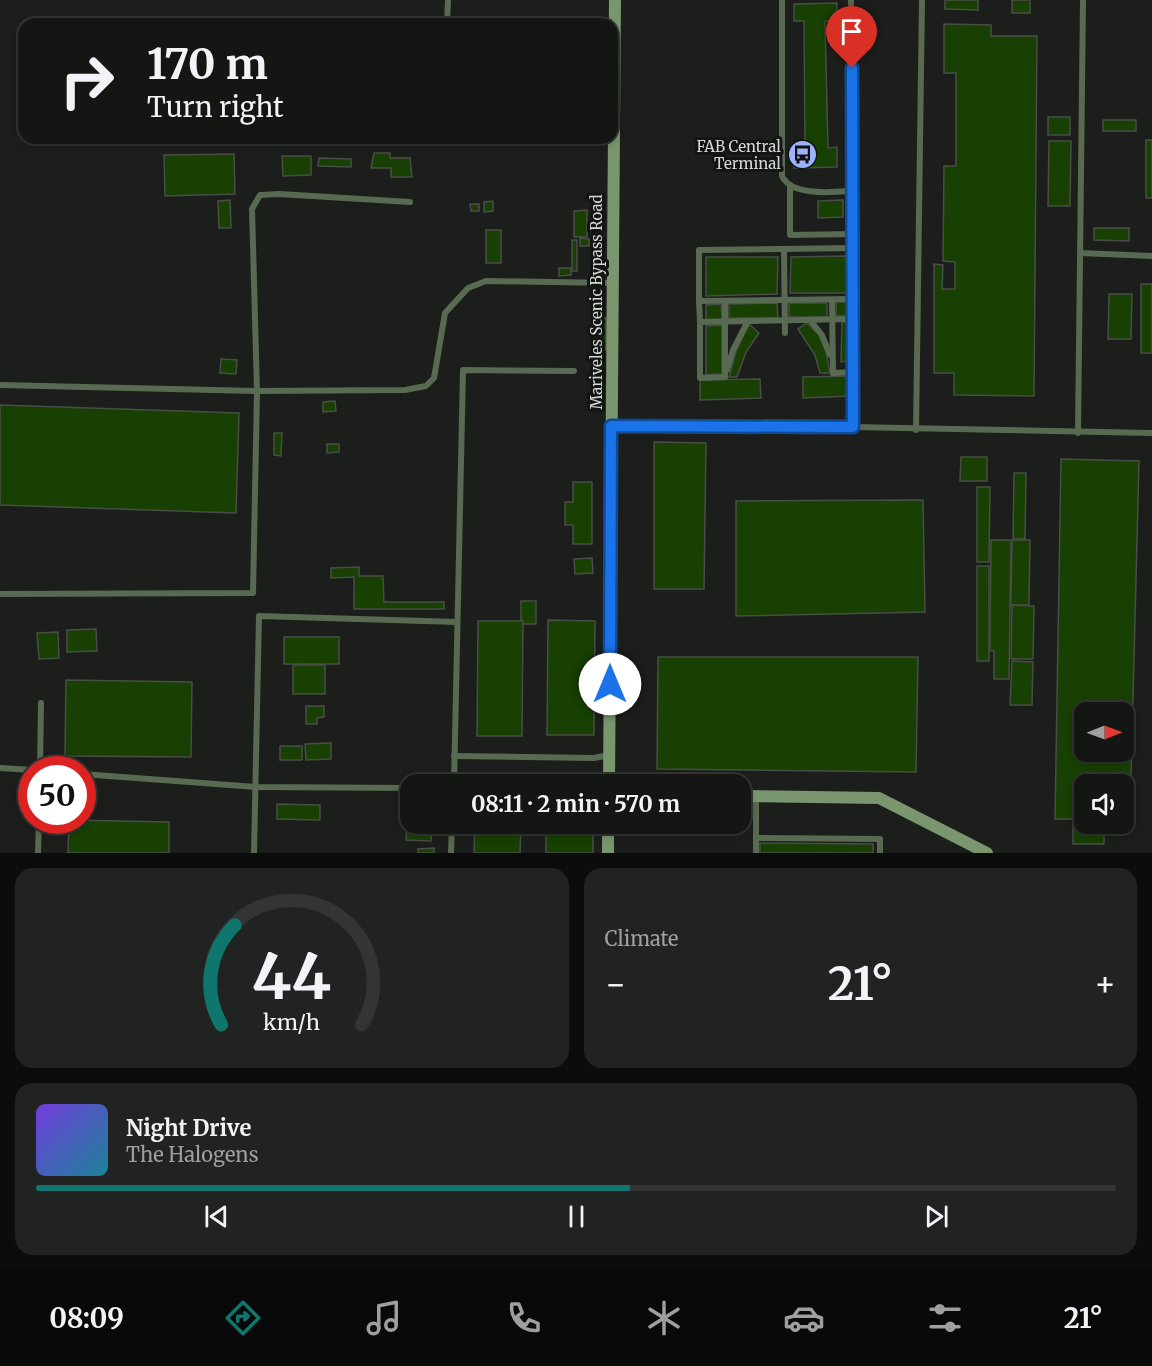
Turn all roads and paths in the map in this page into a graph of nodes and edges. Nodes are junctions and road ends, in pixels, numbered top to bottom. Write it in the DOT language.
graph roads {
  1 [pos="448,0"];
  2 [pos="615,0"];
  3 [pos="782,0"];
  4 [pos="851,0"];
  5 [pos="922,0"];
  6 [pos="1083,0"];
  7 [pos="447,18"];
  8 [pos="615,18"];
  9 [pos="613,144"];
  10 [pos="790,185"];
  11 [pos="854,191"];
  12 [pos="410,202"];
  13 [pos="853,234"];
  14 [pos="853,248"];
  15 [pos="784,249"];
  16 [pos="1080,253"];
  17 [pos="1152,256"];
  18 [pos="611,283"];
  19 [pos="784,300"];
  20 [pos="832,300"];
  21 [pos="853,300"];
  22 [pos="699,301"];
  23 [pos="724,301"];
  24 [pos="853,319"];
  25 [pos="784,320"];
  26 [pos="810,320"];
  27 [pos="832,320"];
  28 [pos="725,321"];
  29 [pos="748,321"];
  30 [pos="700,322"];
  31 [pos="785,333"];
  32 [pos="574,371"];
  33 [pos="853,372"];
  34 [pos="833,373"];
  35 [pos="725,377"];
  36 [pos="0,385"];
  37 [pos="256,391"];
  38 [pos="611,426"];
  39 [pos="853,427"];
  40 [pos="916,430"];
  41 [pos="1078,433"];
  42 [pos="1152,433"];
  43 [pos="0,594"];
  44 [pos="457,622"];
  45 [pos="41,703"];
  46 [pos="610,755"];
  47 [pos="40,756"];
  48 [pos="454,756"];
  49 [pos="0,768"];
  50 [pos="18,769"];
  51 [pos="454,774"];
  52 [pos="609,774"];
  53 [pos="96,775"];
  54 [pos="256,787"];
  55 [pos="400,788"];
  56 [pos="751,796"];
  57 [pos="756,796"];
  58 [pos="39,834"];
  59 [pos="452,834"];
  60 [pos="608,834"];
  61 [pos="756,838"];
  62 [pos="39,853"];
  63 [pos="254,853"];
  64 [pos="451,853"];
  65 [pos="608,853"];
  66 [pos="756,853"];
  67 [pos="880,853"];
  68 [pos="987,853"];
  1 -- 7 [label="lane"];
  2 -- 8 [label="main road, Mariveles Scenic Bypass Road"];
  3 -- 10 [label="lane"];
  4 -- 11 [label="lane"];
  5 -- 40 [label="lane"];
  6 -- 16 [label="lane"];
  9 -- 18 [label="main road, Mariveles Scenic Bypass Road"];
  10 -- 11 [label="lane"];
  10 -- 13 [label="lane"];
  11 -- 13 [label="lane"];
  12 -- 37 [label="lane"];
  13 -- 14 [label="lane"];
  14 -- 15 [label="lane"];
  14 -- 21 [label="lane"];
  15 -- 19 [label="lane"];
  15 -- 22 [label="lane"];
  16 -- 17 [label="lane"];
  16 -- 41 [label="lane"];
  18 -- 37 [label="lane"];
  18 -- 38 [label="main road, Mariveles Scenic Bypass Road"];
  19 -- 20 [label="lane"];
  19 -- 23 [label="lane"];
  19 -- 25 [label="lane"];
  20 -- 21 [label="lane"];
  20 -- 27 [label="lane"];
  21 -- 24 [label="lane"];
  22 -- 23 [label="lane"];
  22 -- 30 [label="lane"];
  23 -- 28 [label="lane"];
  24 -- 27 [label="lane"];
  24 -- 33 [label="lane"];
  25 -- 26 [label="lane"];
  25 -- 29 [label="lane"];
  25 -- 31 [label="lane"];
  26 -- 27 [label="lane"];
  26 -- 34 [label="lane"];
  27 -- 34 [label="lane"];
  28 -- 29 [label="lane"];
  28 -- 30 [label="lane"];
  28 -- 35 [label="lane"];
  29 -- 35 [label="lane"];
  30 -- 35 [label="lane"];
  32 -- 44 [label="lane"];
  33 -- 34 [label="lane"];
  33 -- 39 [label="lane"];
  36 -- 37 [label="lane"];
  37 -- 43 [label="lane"];
  38 -- 39 [label="lane"];
  38 -- 46 [label="main road, Mariveles Scenic Bypass Road"];
  39 -- 40 [label="lane"];
  40 -- 41 [label="lane"];
  41 -- 42 [label="lane"];
  44 -- 48 [label="lane"];
  44 -- 54 [label="lane"];
  45 -- 47 [label="lane"];
  46 -- 48 [label="lane"];
  46 -- 52 [label="main road, Mariveles Scenic Bypass Road"];
  48 -- 51 [label="lane"];
  49 -- 50 [label="lane"];
  53 -- 54 [label="lane"];
  54 -- 55 [label="lane"];
  54 -- 63 [label="lane"];
  56 -- 57 [label="main road"];
  57 -- 61 [label="lane"];
  57 -- 68 [label="main road"];
  58 -- 62 [label="lane"];
  59 -- 64 [label="lane"];
  60 -- 65 [label="main road"];
  61 -- 66 [label="lane"];
  61 -- 67 [label="lane"];
}
